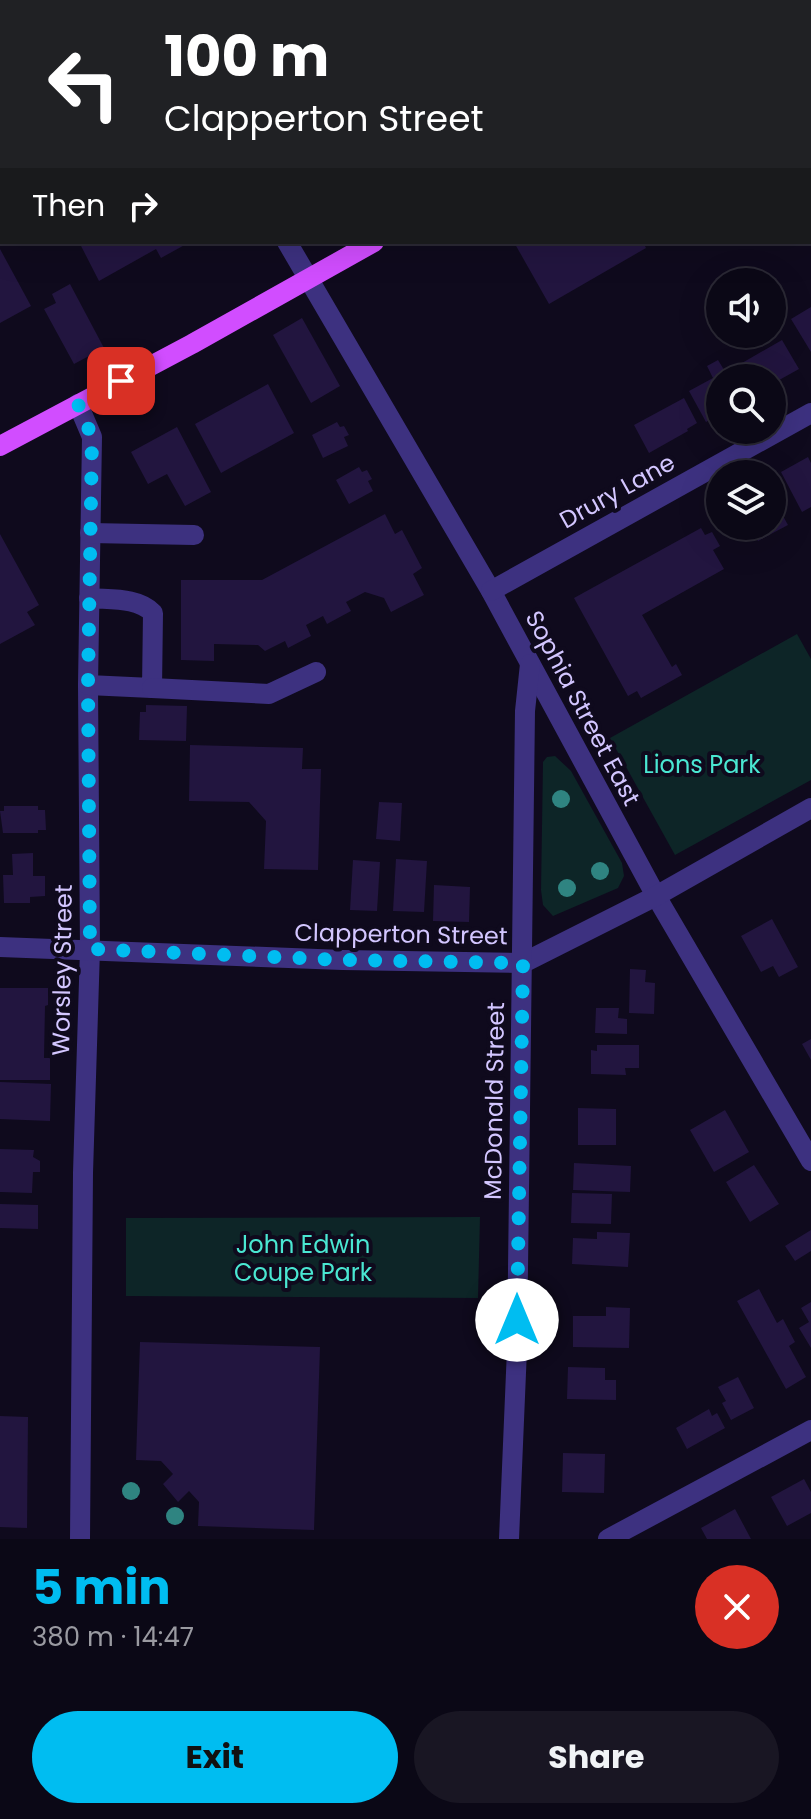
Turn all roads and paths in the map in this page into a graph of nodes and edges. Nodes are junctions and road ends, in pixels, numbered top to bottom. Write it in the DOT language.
graph roads {
  1 [pos="288,244"];
  2 [pos="370,244"];
  3 [pos="309,279"];
  4 [pos="78,404"];
  5 [pos="811,413"];
  6 [pos="0,446"];
  7 [pos="90,533"];
  8 [pos="194,535"];
  9 [pos="491,591"];
  10 [pos="89,598"];
  11 [pos="530,664"];
  12 [pos="316,672"];
  13 [pos="88,685"];
  14 [pos="152,688"];
  15 [pos="811,808"];
  16 [pos="656,896"];
  17 [pos="0,947"];
  18 [pos="90,949"];
  19 [pos="523,963"];
  20 [pos="811,1161"];
  21 [pos="811,1430"];
  22 [pos="80,1539"];
  23 [pos="509,1539"];
  24 [pos="608,1539"];
  1 -- 3 [label="street, Sophia Street East"];
  2 -- 3 [label="main road"];
  3 -- 4 [label="main road"];
  3 -- 9 [label="street, Sophia Street East"];
  4 -- 6 [label="main road"];
  4 -- 7 [label="street, Worsley Street"];
  5 -- 9 [label="street, Drury Lane"];
  7 -- 8 [label="street"];
  7 -- 10 [label="street, Worsley Street"];
  9 -- 11 [label="street, Sophia Street East"];
  10 -- 13 [label="street, Worsley Street"];
  10 -- 14 [label="street"];
  11 -- 16 [label="street, Sophia Street East"];
  11 -- 19 [label="street, McDonald Street"];
  12 -- 14 [label="street"];
  13 -- 14 [label="street"];
  13 -- 18 [label="street, Worsley Street"];
  15 -- 16 [label="street, Clapperton Street"];
  16 -- 19 [label="street, Clapperton Street"];
  16 -- 20 [label="street, Sophia Street East"];
  17 -- 18 [label="street, Clapperton Street"];
  18 -- 19 [label="street, Clapperton Street"];
  18 -- 22 [label="street, Worsley Street"];
  19 -- 23 [label="street, McDonald Street"];
  21 -- 24 [label="street"];
}
